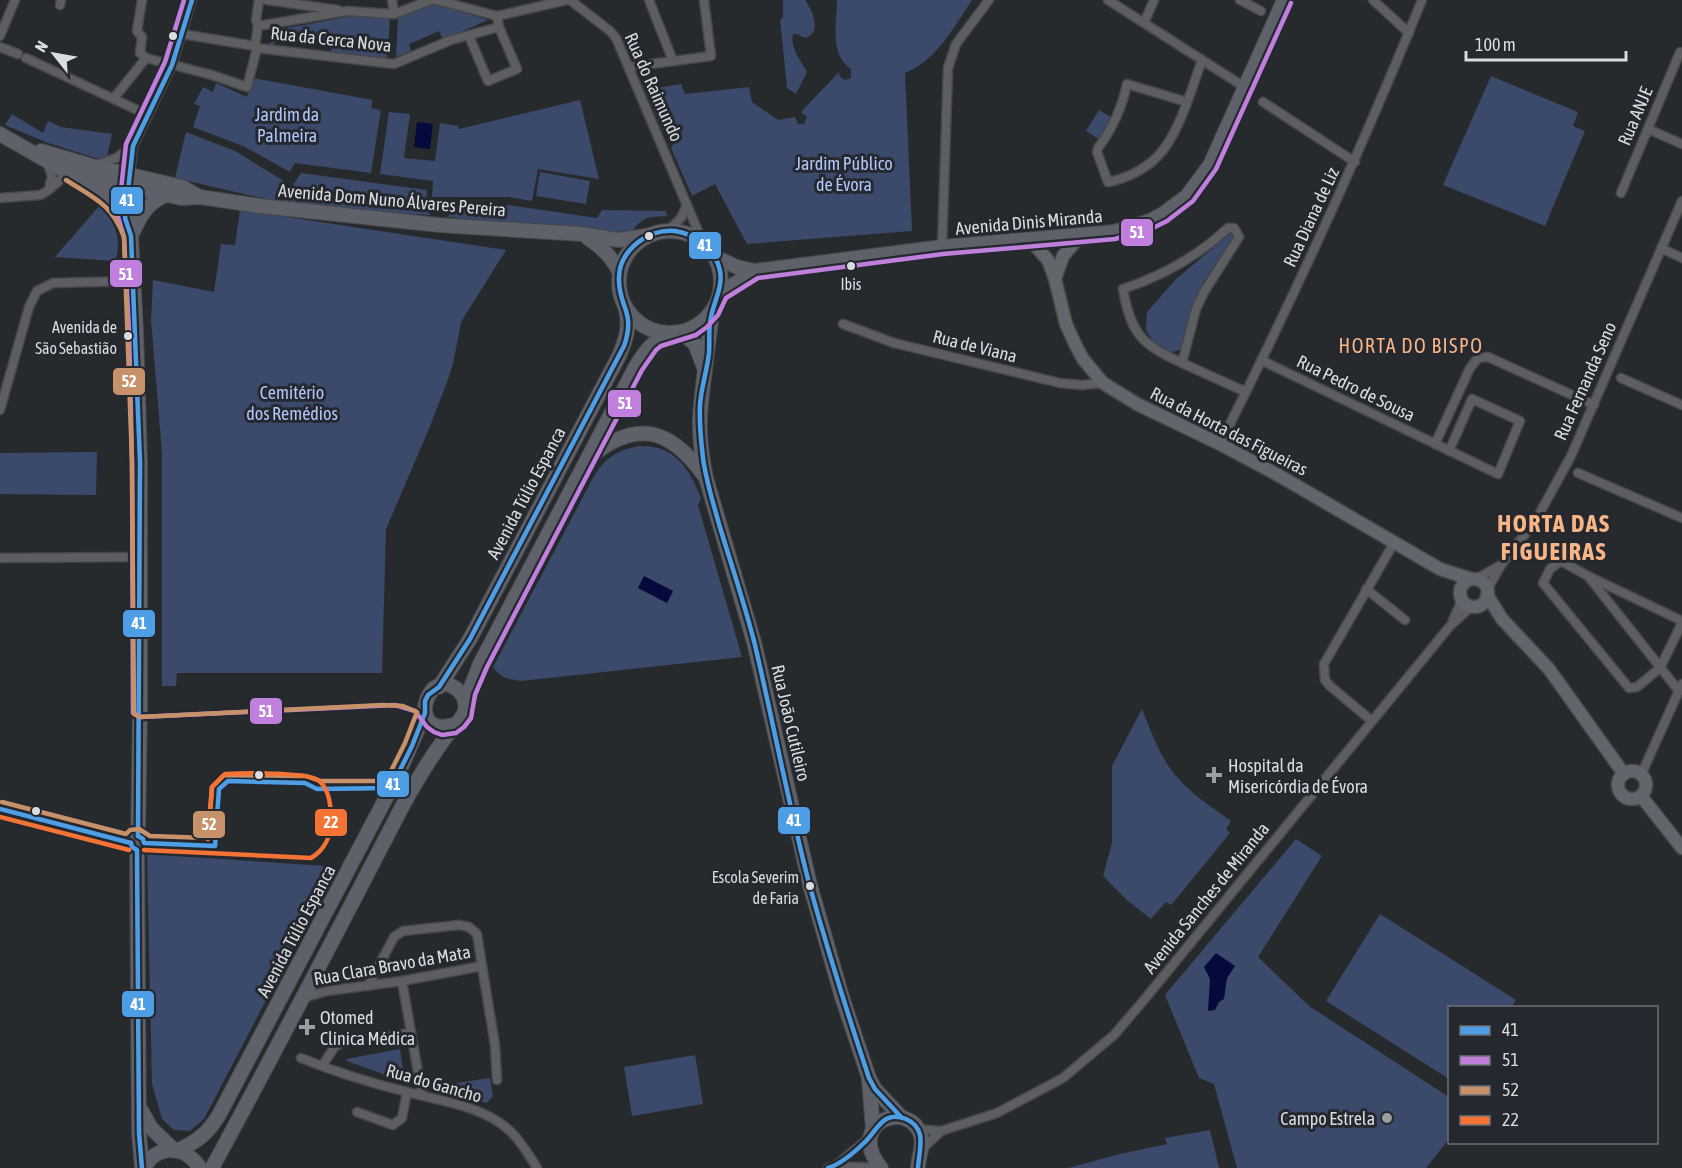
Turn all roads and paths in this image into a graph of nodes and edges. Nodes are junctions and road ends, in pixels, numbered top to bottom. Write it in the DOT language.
graph roads {
  1 [pos="15,0"];
  2 [pos="142,0"];
  3 [pos="192,0"];
  4 [pos="259,0"];
  5 [pos="267,0"];
  6 [pos="392,0"];
  7 [pos="431,0"];
  8 [pos="436,0"];
  9 [pos="569,0"];
  10 [pos="649,0"];
  11 [pos="704,0"];
  12 [pos="989,0"];
  13 [pos="1108,0"];
  14 [pos="1154,0"];
  15 [pos="1240,0"];
  16 [pos="1284,0"];
  17 [pos="1373,0"];
  18 [pos="1422,0"];
  19 [pos="348,11"];
  20 [pos="1261,11"];
  21 [pos="394,14"];
  22 [pos="497,16"];
  23 [pos="1144,22"];
  24 [pos="258,26"];
  25 [pos="499,27"];
  26 [pos="1409,33"];
  27 [pos="182,34"];
  28 [pos="0,36"];
  29 [pos="469,36"];
  30 [pos="0,47"];
  31 [pos="256,47"];
  32 [pos="1680,52"];
  33 [pos="146,58"];
  34 [pos="1202,60"];
  35 [pos="673,61"];
  36 [pos="172,65"];
  37 [pos="629,67"];
  38 [pos="1246,88"];
  39 [pos="114,98"];
  40 [pos="1187,102"];
  41 [pos="1263,102"];
  42 [pos="148,115"];
  43 [pos="1648,129"];
  44 [pos="0,134"];
  45 [pos="1682,144"];
  46 [pos="21,145"];
  47 [pos="133,146"];
  48 [pos="46,160"];
  49 [pos="1355,162"];
  50 [pos="92,166"];
  51 [pos="70,174"];
  52 [pos="129,181"];
  53 [pos="49,190"];
  54 [pos="1621,193"];
  55 [pos="164,196"];
  56 [pos="200,197"];
  57 [pos="0,198"];
  58 [pos="1682,201"];
  59 [pos="687,205"];
  60 [pos="125,218"];
  61 [pos="669,231"];
  62 [pos="581,234"];
  63 [pos="130,236"];
  64 [pos="646,236"];
  65 [pos="1080,236"];
  66 [pos="1051,238"];
  67 [pos="1030,240"];
  68 [pos="703,243"];
  69 [pos="942,247"];
  70 [pos="1661,248"];
  71 [pos="714,257"];
  72 [pos="1682,258"];
  73 [pos="619,271"];
  74 [pos="755,271"];
  75 [pos="1055,279"];
  76 [pos="132,281"];
  77 [pos="720,292"];
  78 [pos="626,310"];
  79 [pos="712,311"];
  80 [pos="843,324"];
  81 [pos="676,333"];
  82 [pos="1261,360"];
  83 [pos="1182,363"];
  84 [pos="705,372"];
  85 [pos="1621,378"];
  86 [pos="1103,383"];
  87 [pos="1246,392"];
  88 [pos="1594,405"];
  89 [pos="1682,405"];
  90 [pos="0,410"];
  91 [pos="1220,444"];
  92 [pos="1435,444"];
  93 [pos="1449,451"];
  94 [pos="587,459"];
  95 [pos="1578,473"];
  96 [pos="706,478"];
  97 [pos="1682,518"];
  98 [pos="1395,541"];
  99 [pos="140,557"];
  100 [pos="0,558"];
  101 [pos="1501,565"];
  102 [pos="1440,569"];
  103 [pos="1588,576"];
  104 [pos="1474,579"];
  105 [pos="1366,590"];
  106 [pos="1487,593"];
  107 [pos="1467,601"];
  108 [pos="1502,619"];
  109 [pos="1406,620"];
  110 [pos="1660,668"];
  111 [pos="439,687"];
  112 [pos="1680,688"];
  113 [pos="465,702"];
  114 [pos="425,713"];
  115 [pos="1372,721"];
  116 [pos="453,726"];
  117 [pos="1624,774"];
  118 [pos="1641,775"];
  119 [pos="1641,796"];
  120 [pos="0,809"];
  121 [pos="135,843"];
  122 [pos="1682,848"];
  123 [pos="482,966"];
  124 [pos="317,970"];
  125 [pos="402,981"];
  126 [pos="368,986"];
  127 [pos="327,991"];
  128 [pos="303,998"];
  129 [pos="411,1033"];
  130 [pos="301,1058"];
  131 [pos="322,1066"];
  132 [pos="869,1078"];
  133 [pos="497,1080"];
  134 [pos="407,1092"];
  135 [pos="422,1095"];
  136 [pos="140,1108"];
  137 [pos="357,1112"];
  138 [pos="901,1117"];
  139 [pos="918,1129"];
  140 [pos="941,1131"];
  141 [pos="871,1133"];
  142 [pos="176,1150"];
  143 [pos="919,1158"];
  144 [pos="831,1167"];
  145 [pos="143,1168"];
  146 [pos="200,1168"];
  147 [pos="212,1168"];
  148 [pos="537,1168"];
  149 [pos="879,1168"];
  150 [pos="906,1168"];
  1 -- 28 [label="street"];
  2 -- 33 [label="street"];
  3 -- 27 [label="street"];
  4 -- 24 [label="street"];
  5 -- 19 [label="street"];
  6 -- 21 [label="street"];
  7 -- 21 [label="street"];
  8 -- 22 [label="street"];
  9 -- 22 [label="street"];
  9 -- 37 [label="street, Rua do Raimundo"];
  10 -- 35 [label="street"];
  11 -- 35 [label="street"];
  12 -- 69 [label="street"];
  13 -- 23 [label="street"];
  14 -- 23 [label="street"];
  15 -- 20 [label="street"];
  16 -- 38 [label="main road, Avenida Dinis Miranda"];
  17 -- 26 [label="street"];
  18 -- 26 [label="street, Rua Diana de Liz"];
  19 -- 21 [label="street"];
  19 -- 24 [label="street"];
  22 -- 25 [label="street"];
  23 -- 34 [label="street"];
  24 -- 31 [label="street"];
  25 -- 29 [label="street, Rua da Cerca Nova"];
  25 -- 29 [label="street"];
  26 -- 49 [label="street, Rua Diana de Liz"];
  27 -- 31 [label="street, Rua da Cerca Nova"];
  27 -- 36 [label="street"];
  29 -- 31 [label="street, Rua da Cerca Nova"];
  30 -- 39 [label="street"];
  31 -- 36 [label="street"];
  32 -- 43 [label="street, Rua ANJE"];
  33 -- 36 [label="street"];
  33 -- 39 [label="street"];
  34 -- 38 [label="street"];
  34 -- 40 [label="street"];
  35 -- 37 [label="street"];
  36 -- 42 [label="street"];
  37 -- 59 [label="street, Rua do Raimundo"];
  38 -- 65 [label="main road, Avenida Dinis Miranda"];
  39 -- 42 [label="street"];
  40 -- 40 [label="street"];
  41 -- 49 [label="street"];
  42 -- 47 [label="street"];
  43 -- 45 [label="street"];
  43 -- 54 [label="street, Rua ANJE"];
  44 -- 46 [label="main road"];
  46 -- 48 [label="main road, Avenida Dom Nuno Álvares Pereira"];
  46 -- 50 [label="main road, Avenida Dom Nuno Álvares Pereira"];
  47 -- 50 [label="street"];
  47 -- 52 [label="street"];
  48 -- 51 [label="main road, Avenida Dom Nuno Álvares Pereira"];
  48 -- 53 [label="street"];
  49 -- 82 [label="street, Rua Diana de Liz"];
  50 -- 52 [label="main road, Avenida Dom Nuno Álvares Pereira"];
  51 -- 52 [label="main road, Avenida Dom Nuno Álvares Pereira"];
  51 -- 53 [label="street"];
  51 -- 60 [label="main road"];
  52 -- 55 [label="main road, Avenida Dom Nuno Álvares Pereira"];
  52 -- 56 [label="main road, Avenida Dom Nuno Álvares Pereira"];
  52 -- 60 [label="main road"];
  53 -- 57 [label="street"];
  55 -- 56 [label="main road, Avenida Dom Nuno Álvares Pereira"];
  55 -- 63 [label="main road"];
  56 -- 62 [label="main road, Avenida Dom Nuno Álvares Pereira"];
  58 -- 70 [label="street, Rua Fernanda Seno"];
  59 -- 61 [label="street"];
  59 -- 68 [label="street, Rua do Raimundo"];
  60 -- 63 [label="main road"];
  61 -- 64 [label="main road"];
  61 -- 68 [label="main road"];
  62 -- 64 [label="main road, Avenida Dom Nuno Álvares Pereira"];
  62 -- 73 [label="main road"];
  63 -- 76 [label="main road"];
  64 -- 73 [label="main road"];
  65 -- 66 [label="main road, Avenida Dinis Miranda"];
  65 -- 75 [label="street"];
  66 -- 67 [label="main road, Avenida Dinis Miranda"];
  66 -- 75 [label="street, Rua da Horta das Figueiras"];
  67 -- 69 [label="main road, Avenida Dinis Miranda"];
  67 -- 75 [label="street, Rua da Horta das Figueiras"];
  68 -- 71 [label="main road"];
  69 -- 74 [label="main road, Avenida Dinis Miranda"];
  70 -- 72 [label="street"];
  70 -- 88 [label="street, Rua Fernanda Seno"];
  71 -- 74 [label="main road, Avenida Dinis Miranda"];
  71 -- 77 [label="main road"];
  73 -- 78 [label="main road"];
  74 -- 77 [label="main road, Avenida Dinis Miranda"];
  75 -- 86 [label="street, Rua da Horta das Figueiras"];
  76 -- 90 [label="street"];
  76 -- 99 [label="main road"];
  77 -- 79 [label="main road"];
  78 -- 81 [label="main road"];
  78 -- 111 [label="main road, Avenida Túlio Espanca"];
  79 -- 81 [label="main road"];
  79 -- 84 [label="main road, Rua João Cutileiro"];
  80 -- 86 [label="street, Rua de Viana"];
  81 -- 84 [label="main road, Rua João Cutileiro"];
  81 -- 94 [label="main road, Avenida Túlio Espanca"];
  82 -- 87 [label="street, Rua Diana de Liz"];
  82 -- 92 [label="street, Rua Pedro de Sousa"];
  83 -- 83 [label="street"];
  83 -- 87 [label="street"];
  84 -- 96 [label="main road, Rua João Cutileiro"];
  85 -- 89 [label="street"];
  86 -- 91 [label="street, Rua da Horta das Figueiras"];
  87 -- 91 [label="street, Rua Diana de Liz"];
  88 -- 92 [label="street"];
  88 -- 101 [label="street, Rua Fernanda Seno"];
  91 -- 98 [label="street, Rua da Horta das Figueiras"];
  92 -- 93 [label="street, Rua Pedro de Sousa"];
  93 -- 93 [label="street, Rua Pedro de Sousa"];
  94 -- 96 [label="main road"];
  94 -- 113 [label="main road, Avenida Túlio Espanca"];
  95 -- 97 [label="street"];
  96 -- 132 [label="main road, Rua João Cutileiro"];
  98 -- 102 [label="street, Rua da Horta das Figueiras"];
  98 -- 105 [label="street"];
  99 -- 100 [label="street"];
  99 -- 121 [label="main road"];
  101 -- 104 [label="street, Rua Fernanda Seno"];
  101 -- 106 [label="street, Rua Fernanda Seno"];
  102 -- 104 [label="street, Rua da Horta das Figueiras"];
  102 -- 107 [label="street, Rua da Horta das Figueiras"];
  103 -- 110 [label="street"];
  103 -- 110 [label="street"];
  103 -- 110 [label="street"];
  104 -- 106 [label="street, Rua da Horta das Figueiras"];
  104 -- 107 [label="street"];
  105 -- 109 [label="street"];
  105 -- 115 [label="street"];
  106 -- 107 [label="street"];
  106 -- 108 [label="street, Rua da Horta das Figueiras"];
  107 -- 108 [label="street, Rua da Horta das Figueiras"];
  107 -- 115 [label="street, Avenida Sanches de Miranda"];
  108 -- 117 [label="street, Rua da Horta das Figueiras"];
  110 -- 112 [label="street"];
  111 -- 113 [label="main road"];
  111 -- 114 [label="main road, Avenida Túlio Espanca"];
  112 -- 118 [label="street"];
  113 -- 116 [label="main road, Avenida Túlio Espanca"];
  114 -- 116 [label="main road"];
  114 -- 142 [label="main road, Avenida Túlio Espanca"];
  115 -- 140 [label="street, Avenida Sanches de Miranda"];
  116 -- 124 [label="main road, Avenida Túlio Espanca"];
  117 -- 118 [label="street"];
  117 -- 119 [label="street, Rua da Horta das Figueiras"];
  118 -- 119 [label="street"];
  119 -- 122 [label="street, Rua da Horta das Figueiras"];
  120 -- 121 [label="street"];
  121 -- 136 [label="main road"];
  123 -- 125 [label="street, Rua Clara Bravo da Mata"];
  123 -- 126 [label="street"];
  123 -- 133 [label="street, Rua Clara Bravo da Mata"];
  124 -- 127 [label="street"];
  124 -- 128 [label="main road, Avenida Túlio Espanca"];
  125 -- 126 [label="street, Rua Clara Bravo da Mata"];
  125 -- 129 [label="street"];
  126 -- 127 [label="street, Rua Clara Bravo da Mata"];
  127 -- 128 [label="street, Rua Clara Bravo da Mata"];
  128 -- 147 [label="main road, Avenida Túlio Espanca"];
  129 -- 131 [label="street"];
  129 -- 135 [label="street"];
  130 -- 131 [label="street, Rua do Gancho"];
  131 -- 134 [label="street, Rua do Gancho"];
  132 -- 138 [label="main road, Rua João Cutileiro"];
  132 -- 141 [label="main road, Rua João Cutileiro"];
  134 -- 135 [label="street, Rua do Gancho"];
  134 -- 137 [label="street"];
  135 -- 148 [label="street, Rua do Gancho"];
  136 -- 142 [label="main road"];
  136 -- 145 [label="main road"];
  138 -- 139 [label="main road, Rua João Cutileiro"];
  138 -- 141 [label="main road"];
  139 -- 140 [label="street, Avenida Sanches de Miranda"];
  139 -- 143 [label="main road"];
  140 -- 143 [label="street, Avenida Sanches de Miranda"];
  141 -- 144 [label="street"];
  141 -- 149 [label="main road, Rua João Cutileiro"];
  142 -- 145 [label="main road, Avenida Túlio Espanca"];
  142 -- 146 [label="main road"];
  143 -- 150 [label="main road"];
  144 -- 149 [label="street"];
}
